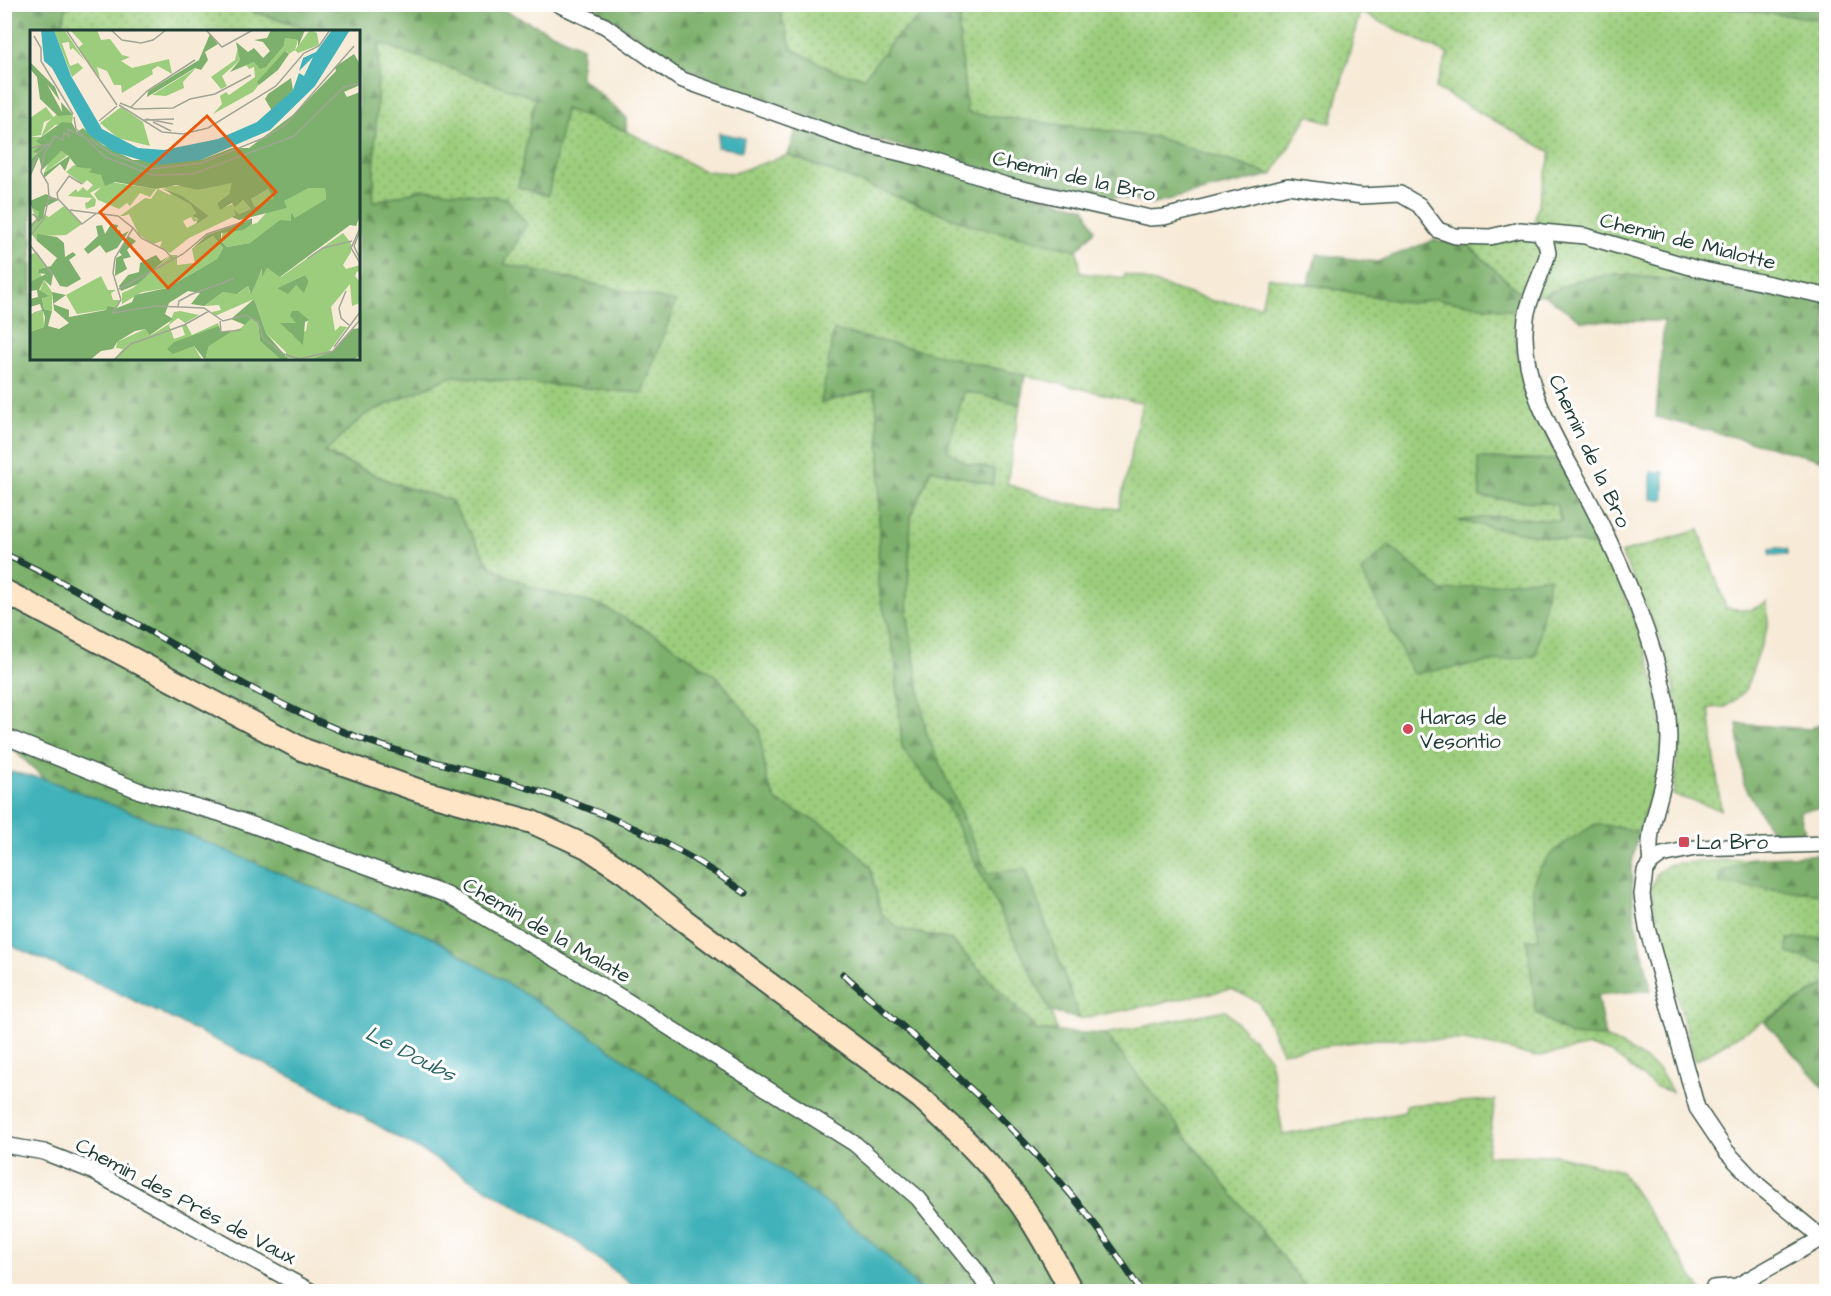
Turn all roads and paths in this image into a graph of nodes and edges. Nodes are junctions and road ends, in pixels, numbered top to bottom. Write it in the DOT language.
graph roads {
  1 [pos="558,4"];
  2 [pos="1538,231"];
  3 [pos="1827,296"];
  4 [pos="4,591"];
  5 [pos="4,736"];
  6 [pos="1827,844"];
  7 [pos="1651,863"];
  8 [pos="4,1145"];
  9 [pos="1824,1240"];
  10 [pos="1713,1288"];
  11 [pos="312,1292"];
  12 [pos="990,1292"];
  13 [pos="1072,1292"];
  1 -- 2 [label="street, Chemin de la Bro"];
  2 -- 3 [label="street, Chemin de Mialotte"];
  2 -- 7 [label="street, Chemin de la Bro"];
  4 -- 13 [label="main road"];
  5 -- 12 [label="street, Chemin de la Malate"];
  6 -- 7 [label="street"];
  7 -- 9 [label="street, Chemin de la Bro"];
  8 -- 11 [label="street, Chemin des Prés de Vaux"];
  9 -- 10 [label="street"];
}
